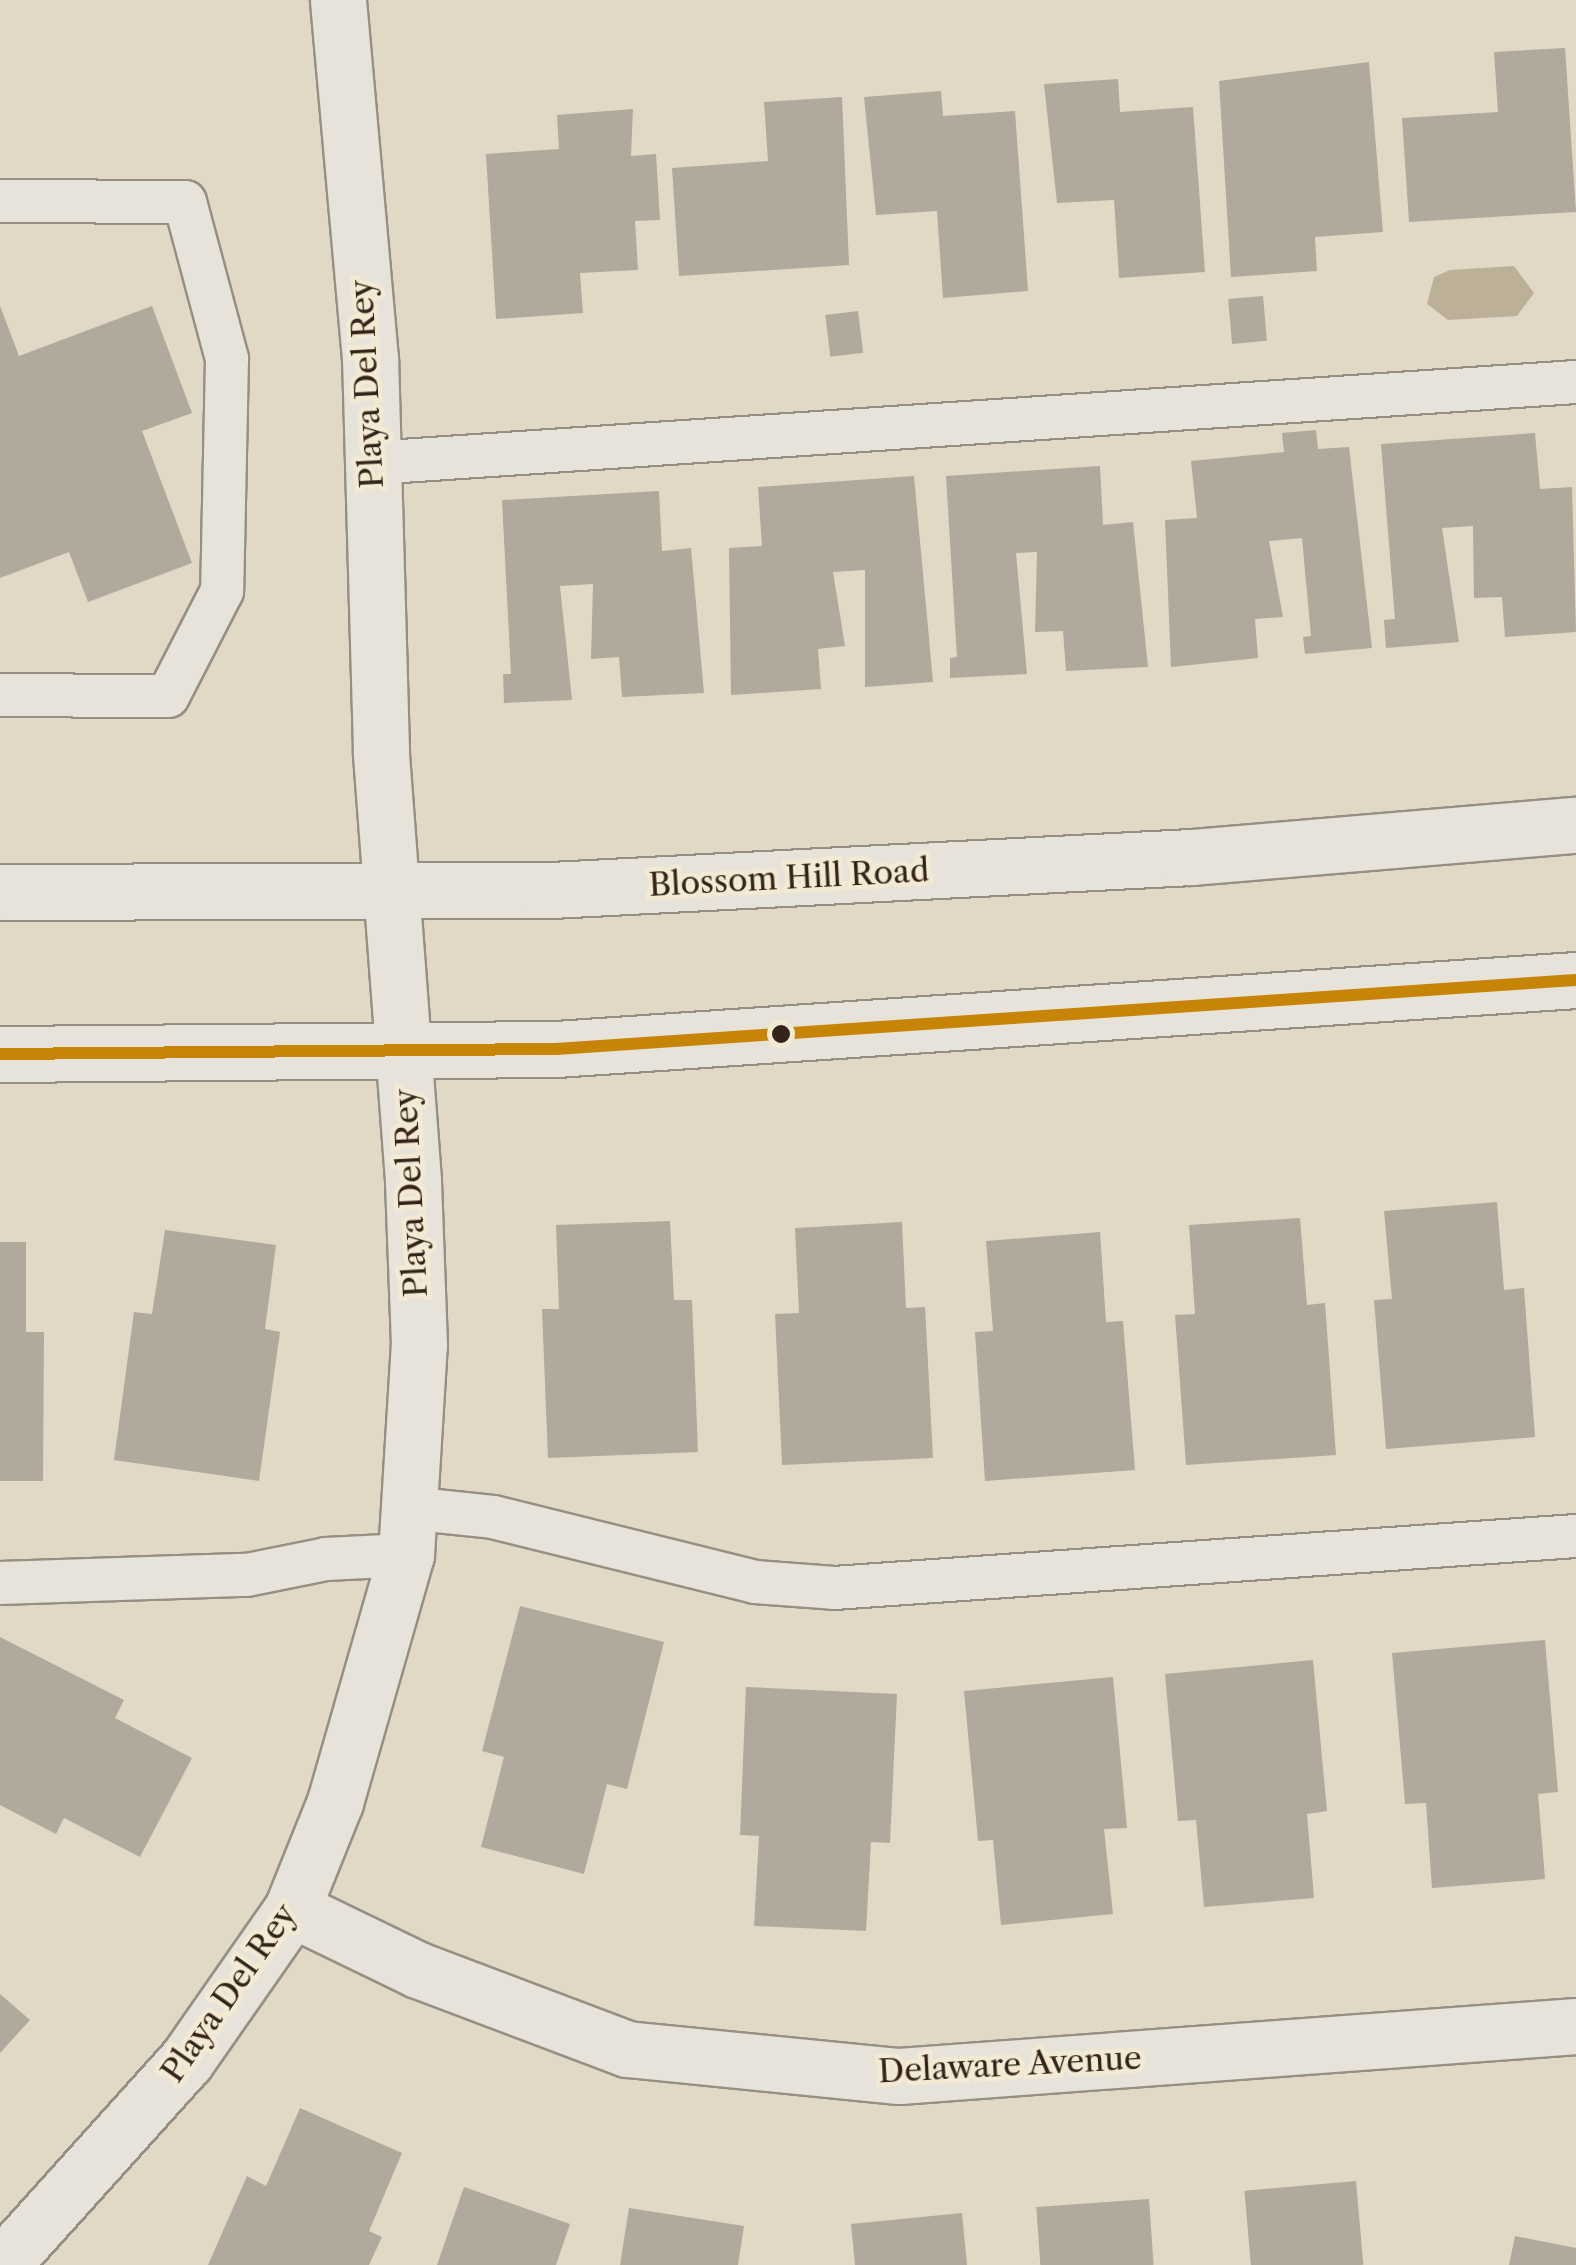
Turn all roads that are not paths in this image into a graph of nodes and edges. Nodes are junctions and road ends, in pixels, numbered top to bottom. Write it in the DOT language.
graph roads {
  1 [pos="338,0"];
  2 [pos="0,202"];
  3 [pos="1576,382"];
  4 [pos="372,463"];
  5 [pos="0,696"];
  6 [pos="1576,825"];
  7 [pos="0,892"];
  8 [pos="392,894"];
  9 [pos="1576,980"];
  10 [pos="0,1054"];
  11 [pos="404,1054"];
  12 [pos="407,1531"];
  13 [pos="1576,1536"];
  14 [pos="0,1583"];
  15 [pos="292,1910"];
  16 [pos="1576,2026"];
  17 [pos="2,2265"];
  1 -- 4 [label="street, Playa Del Rey"];
  2 -- 5 [label="lane"];
  3 -- 4 [label="lane"];
  4 -- 8 [label="street, Playa Del Rey"];
  6 -- 8 [label="street, Blossom Hill Road"];
  7 -- 8 [label="street, Blossom Hill Road"];
  8 -- 11 [label="street, Playa Del Rey"];
  9 -- 11 [label="street"];
  10 -- 11 [label="street"];
  11 -- 12 [label="street, Playa Del Rey"];
  12 -- 13 [label="lane"];
  12 -- 14 [label="lane"];
  12 -- 15 [label="street, Playa Del Rey"];
  15 -- 16 [label="street, Delaware Avenue"];
  15 -- 17 [label="street, Playa Del Rey"];
}
